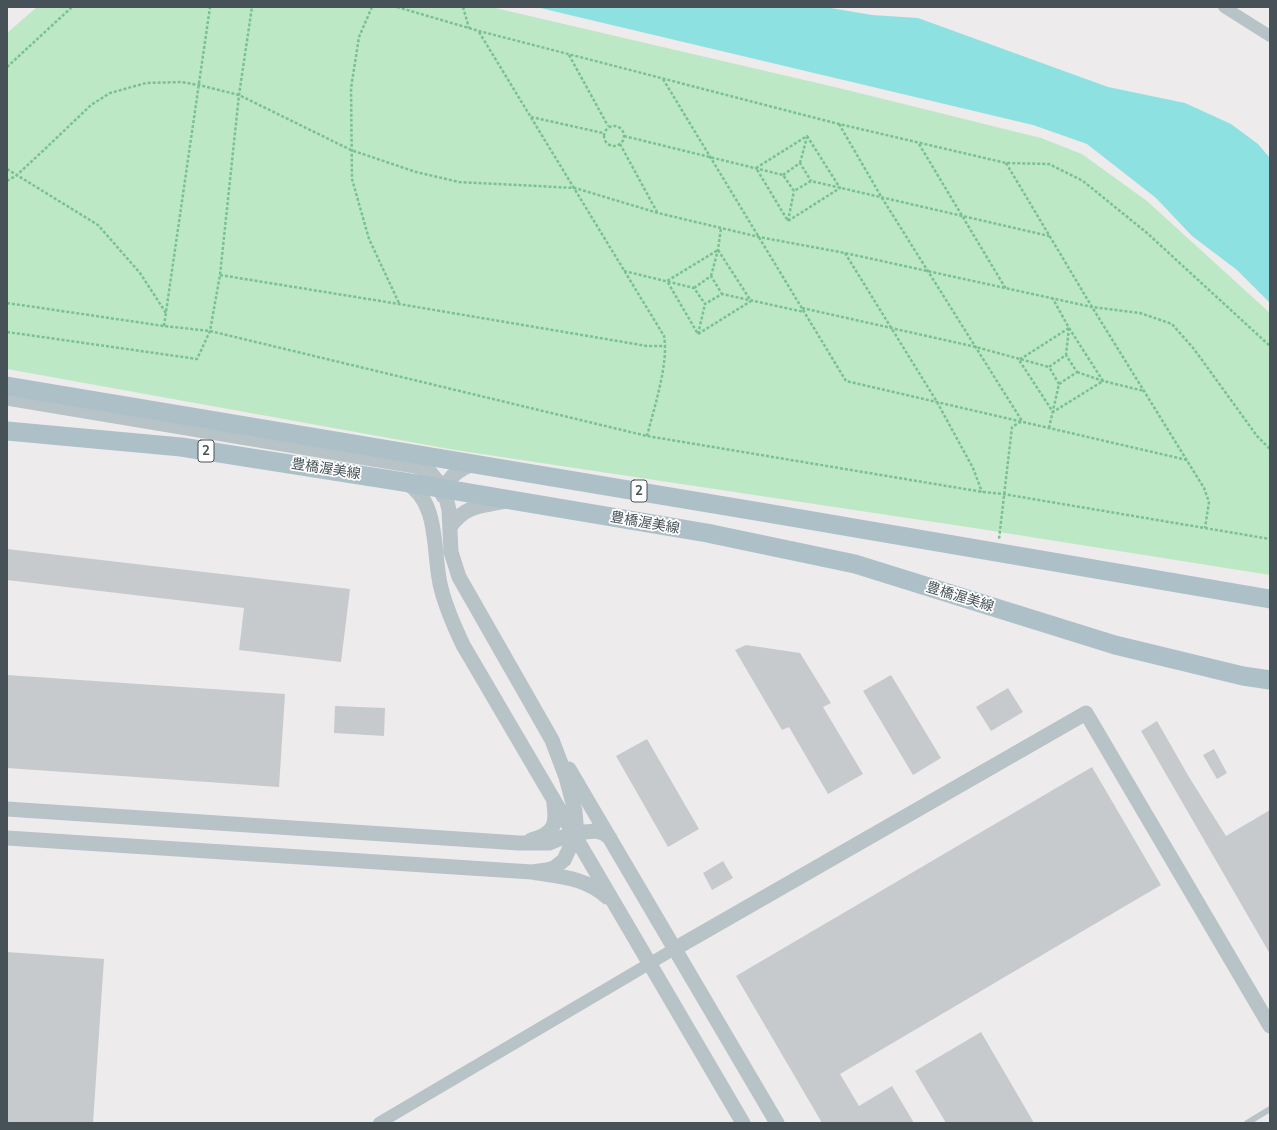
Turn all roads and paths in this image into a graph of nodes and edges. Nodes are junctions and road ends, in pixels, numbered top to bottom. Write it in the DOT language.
graph roads {
  1 [pos="72,7"];
  2 [pos="210,7"];
  3 [pos="252,7"];
  4 [pos="372,7"];
  5 [pos="398,7"];
  6 [pos="463,7"];
  7 [pos="1224,7"];
  8 [pos="469,28"];
  9 [pos="479,31"];
  10 [pos="1270,36"];
  11 [pos="568,54"];
  12 [pos="7,67"];
  13 [pos="663,79"];
  14 [pos="199,85"];
  15 [pos="239,95"];
  16 [pos="531,116"];
  17 [pos="839,124"];
  18 [pos="608,126"];
  19 [pos="604,133"];
  20 [pos="624,136"];
  21 [pos="807,136"];
  22 [pos="919,143"];
  23 [pos="620,144"];
  24 [pos="351,150"];
  25 [pos="710,157"];
  26 [pos="800,163"];
  27 [pos="1006,163"];
  28 [pos="756,168"];
  29 [pos="7,169"];
  30 [pos="17,174"];
  31 [pos="783,175"];
  32 [pos="7,181"];
  33 [pos="811,181"];
  34 [pos="575,188"];
  35 [pos="840,188"];
  36 [pos="794,191"];
  37 [pos="882,198"];
  38 [pos="658,213"];
  39 [pos="963,216"];
  40 [pos="788,221"];
  41 [pos="722,228"];
  42 [pos="1050,236"];
  43 [pos="759,237"];
  44 [pos="718,250"];
  45 [pos="845,253"];
  46 [pos="624,271"];
  47 [pos="930,272"];
  48 [pos="220,275"];
  49 [pos="711,276"];
  50 [pos="667,281"];
  51 [pos="694,288"];
  52 [pos="1006,289"];
  53 [pos="722,294"];
  54 [pos="1053,299"];
  55 [pos="751,301"];
  56 [pos="7,303"];
  57 [pos="399,304"];
  58 [pos="705,304"];
  59 [pos="1092,307"];
  60 [pos="802,308"];
  61 [pos="804,312"];
  62 [pos="166,313"];
  63 [pos="164,326"];
  64 [pos="1069,328"];
  65 [pos="892,329"];
  66 [pos="210,331"];
  67 [pos="7,332"];
  68 [pos="698,334"];
  69 [pos="666,346"];
  70 [pos="1270,346"];
  71 [pos="976,347"];
  72 [pos="1066,355"];
  73 [pos="1019,360"];
  74 [pos="1049,367"];
  75 [pos="1077,372"];
  76 [pos="1103,381"];
  77 [pos="1059,384"];
  78 [pos="7,386"];
  79 [pos="1144,391"];
  80 [pos="7,398"];
  81 [pos="937,402"];
  82 [pos="1053,412"];
  83 [pos="1022,422"];
  84 [pos="1049,428"];
  85 [pos="7,431"];
  86 [pos="647,436"];
  87 [pos="1270,450"];
  88 [pos="1187,460"];
  89 [pos="474,464"];
  90 [pos="404,482"];
  91 [pos="444,489"];
  92 [pos="982,492"];
  93 [pos="1003,494"];
  94 [pos="514,500"];
  95 [pos="450,527"];
  96 [pos="1205,528"];
  97 [pos="1270,539"];
  98 [pos="436,553"];
  99 [pos="997,553"];
  100 [pos="1270,599"];
  101 [pos="1270,680"];
  102 [pos="552,740"];
  103 [pos="554,801"];
  104 [pos="7,809"];
  105 [pos="573,833"];
  106 [pos="7,838"];
  107 [pos="610,838"];
  108 [pos="519,843"];
  109 [pos="532,872"];
  110 [pos="613,902"];
  111 [pos="676,948"];
  112 [pos="650,964"];
  113 [pos="1270,1026"];
  114 [pos="1270,1109"];
  115 [pos="379,1123"];
  116 [pos="743,1123"];
  117 [pos="777,1123"];
  118 [pos="1247,1123"];
  1 -- 12 [label="path"];
  2 -- 14 [label="path"];
  3 -- 15 [label="path"];
  4 -- 24 [label="path"];
  5 -- 8 [label="path"];
  6 -- 8 [label="path"];
  7 -- 10 [label="street"];
  8 -- 9 [label="path"];
  9 -- 11 [label="path"];
  9 -- 16 [label="path"];
  11 -- 13 [label="path"];
  11 -- 18 [label="path"];
  13 -- 17 [label="path"];
  13 -- 25 [label="path"];
  14 -- 15 [label="path"];
  14 -- 30 [label="path"];
  14 -- 62 [label="path"];
  15 -- 24 [label="path"];
  15 -- 48 [label="path"];
  16 -- 19 [label="path"];
  16 -- 34 [label="path"];
  17 -- 22 [label="path"];
  17 -- 37 [label="path"];
  18 -- 19 [label="path"];
  18 -- 20 [label="path"];
  19 -- 23 [label="path"];
  20 -- 23 [label="path"];
  20 -- 25 [label="path"];
  21 -- 26 [label="path"];
  21 -- 28 [label="path"];
  21 -- 35 [label="path"];
  22 -- 27 [label="path"];
  22 -- 39 [label="path"];
  23 -- 38 [label="path"];
  24 -- 34 [label="path"];
  24 -- 57 [label="path"];
  25 -- 28 [label="path"];
  25 -- 43 [label="path"];
  26 -- 31 [label="path"];
  26 -- 33 [label="path"];
  27 -- 42 [label="path"];
  27 -- 70 [label="path"];
  28 -- 31 [label="path"];
  28 -- 40 [label="path"];
  29 -- 30 [label="path"];
  30 -- 32 [label="path"];
  30 -- 62 [label="path"];
  31 -- 36 [label="path"];
  33 -- 35 [label="path"];
  33 -- 36 [label="path"];
  34 -- 38 [label="path"];
  34 -- 46 [label="path"];
  35 -- 37 [label="path"];
  35 -- 40 [label="path"];
  36 -- 40 [label="path"];
  37 -- 39 [label="path"];
  37 -- 47 [label="path"];
  38 -- 41 [label="path"];
  39 -- 42 [label="path"];
  39 -- 52 [label="path"];
  41 -- 43 [label="path"];
  41 -- 44 [label="path"];
  42 -- 59 [label="path"];
  43 -- 45 [label="path"];
  43 -- 60 [label="path"];
  44 -- 49 [label="path"];
  44 -- 50 [label="path"];
  44 -- 55 [label="path"];
  45 -- 47 [label="path"];
  45 -- 65 [label="path"];
  46 -- 50 [label="path"];
  46 -- 69 [label="path"];
  47 -- 52 [label="path"];
  47 -- 71 [label="path"];
  48 -- 57 [label="path"];
  48 -- 66 [label="path"];
  49 -- 51 [label="path"];
  49 -- 53 [label="path"];
  50 -- 51 [label="path"];
  50 -- 68 [label="path"];
  51 -- 58 [label="path"];
  52 -- 54 [label="path"];
  53 -- 55 [label="path"];
  53 -- 58 [label="path"];
  54 -- 59 [label="path"];
  54 -- 64 [label="path"];
  55 -- 61 [label="path"];
  55 -- 68 [label="path"];
  56 -- 63 [label="path"];
  57 -- 69 [label="path"];
  58 -- 68 [label="path"];
  59 -- 79 [label="path"];
  59 -- 87 [label="path"];
  60 -- 61 [label="path"];
  60 -- 65 [label="path"];
  61 -- 81 [label="path"];
  62 -- 63 [label="path"];
  63 -- 66 [label="path"];
  64 -- 72 [label="path"];
  64 -- 73 [label="path"];
  64 -- 76 [label="path"];
  65 -- 71 [label="path"];
  65 -- 81 [label="path"];
  66 -- 67 [label="path"];
  66 -- 86 [label="path"];
  69 -- 86 [label="path"];
  71 -- 73 [label="path"];
  71 -- 83 [label="path"];
  72 -- 74 [label="path"];
  72 -- 75 [label="path"];
  73 -- 74 [label="path"];
  73 -- 82 [label="path"];
  74 -- 77 [label="path"];
  75 -- 76 [label="path"];
  75 -- 77 [label="path"];
  76 -- 79 [label="path"];
  76 -- 82 [label="path"];
  77 -- 82 [label="path"];
  78 -- 89 [label="main road, 豊橋渥美線 / 2"];
  79 -- 88 [label="path"];
  80 -- 91 [label="street"];
  81 -- 83 [label="path"];
  81 -- 92 [label="path"];
  82 -- 84 [label="path"];
  83 -- 84 [label="path"];
  83 -- 93 [label="path"];
  84 -- 88 [label="path"];
  85 -- 90 [label="main road, 豊橋渥美線 / 2"];
  86 -- 92 [label="path"];
  88 -- 96 [label="path"];
  89 -- 91 [label="street"];
  89 -- 99 [label="main road, 豊橋渥美線 / 2"];
  90 -- 91 [label="main road, 豊橋渥美線 / 2"];
  90 -- 98 [label="street"];
  91 -- 94 [label="main road, 豊橋渥美線 / 2"];
  91 -- 95 [label="street"];
  91 -- 98 [label="street"];
  92 -- 93 [label="path"];
  93 -- 96 [label="path"];
  93 -- 99 [label="path"];
  94 -- 95 [label="street"];
  94 -- 101 [label="main road, 豊橋渥美線 / 2"];
  95 -- 102 [label="street"];
  96 -- 97 [label="path"];
  98 -- 103 [label="street"];
  99 -- 100 [label="main road, 豊橋渥美線 / 2"];
  102 -- 105 [label="street"];
  102 -- 107 [label="street"];
  103 -- 105 [label="street"];
  103 -- 108 [label="street"];
  104 -- 108 [label="street"];
  105 -- 107 [label="street"];
  105 -- 108 [label="street"];
  105 -- 109 [label="street"];
  105 -- 110 [label="street"];
  106 -- 109 [label="street"];
  107 -- 111 [label="street"];
  109 -- 110 [label="street"];
  110 -- 112 [label="street"];
  111 -- 112 [label="street"];
  111 -- 113 [label="street"];
  111 -- 117 [label="street"];
  112 -- 115 [label="street"];
  112 -- 116 [label="street"];
  114 -- 118 [label="lane"];
}
